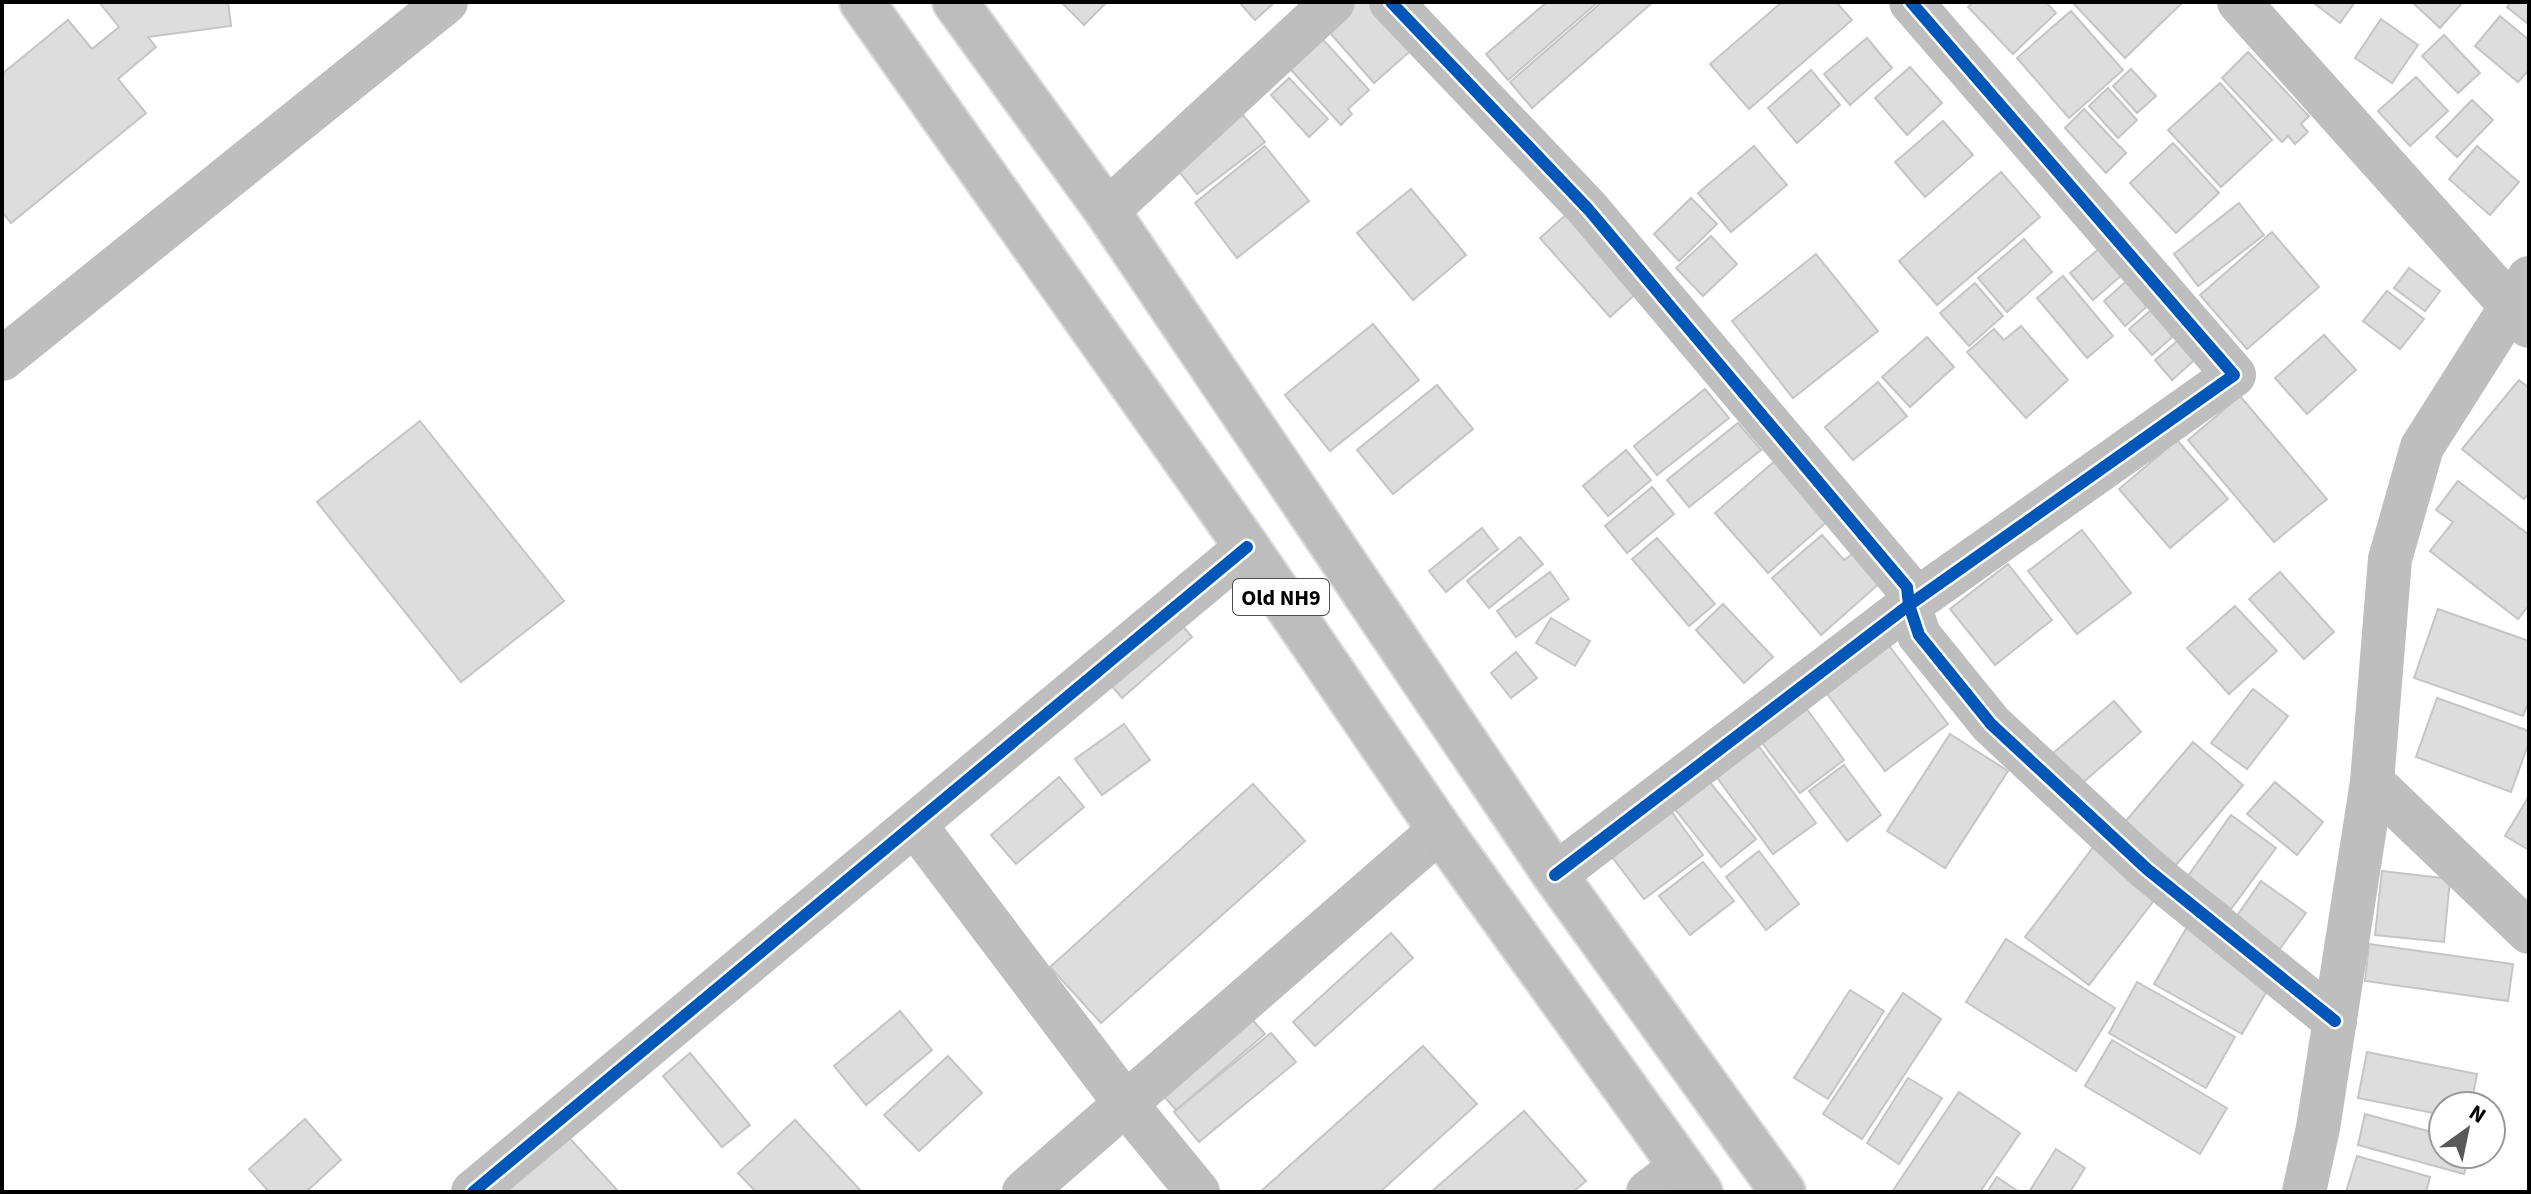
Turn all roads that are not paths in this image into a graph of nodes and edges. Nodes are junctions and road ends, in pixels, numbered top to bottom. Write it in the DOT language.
graph roads {
  1 [pos="446,2"];
  2 [pos="862,2"];
  3 [pos="955,2"];
  4 [pos="1333,2"];
  5 [pos="1391,2"];
  6 [pos="1911,2"];
  7 [pos="2239,2"];
  8 [pos="1107,211"];
  9 [pos="2523,303"];
  10 [pos="2,359"];
  11 [pos="1247,547"];
  12 [pos="1909,605"];
  13 [pos="2372,782"];
  14 [pos="915,825"];
  15 [pos="1440,830"];
  16 [pos="1555,875"];
  17 [pos="2529,932"];
  18 [pos="2335,1021"];
  19 [pos="1125,1103"];
  20 [pos="1676,1184"];
  21 [pos="473,1192"];
  22 [pos="1024,1192"];
  23 [pos="1198,1192"];
  24 [pos="1783,1192"];
  25 [pos="2304,1192"];
  1 -- 10 [label="street"];
  2 -- 11 [label="main road, Old NH9"];
  3 -- 8 [label="main road, Old NH9"];
  4 -- 8 [label="street"];
  5 -- 12 [label="street"];
  6 -- 12 [label="street"];
  7 -- 9 [label="street"];
  8 -- 16 [label="main road, Old NH9"];
  9 -- 13 [label="street"];
  11 -- 14 [label="street"];
  11 -- 15 [label="main road, Old NH9"];
  12 -- 16 [label="street"];
  12 -- 18 [label="street"];
  13 -- 17 [label="street"];
  13 -- 18 [label="street"];
  14 -- 19 [label="street"];
  14 -- 21 [label="street"];
  15 -- 19 [label="street"];
  15 -- 20 [label="main road, Old NH9"];
  16 -- 24 [label="main road, Old NH9"];
  18 -- 25 [label="street"];
  19 -- 22 [label="street"];
  19 -- 23 [label="street"];
}
